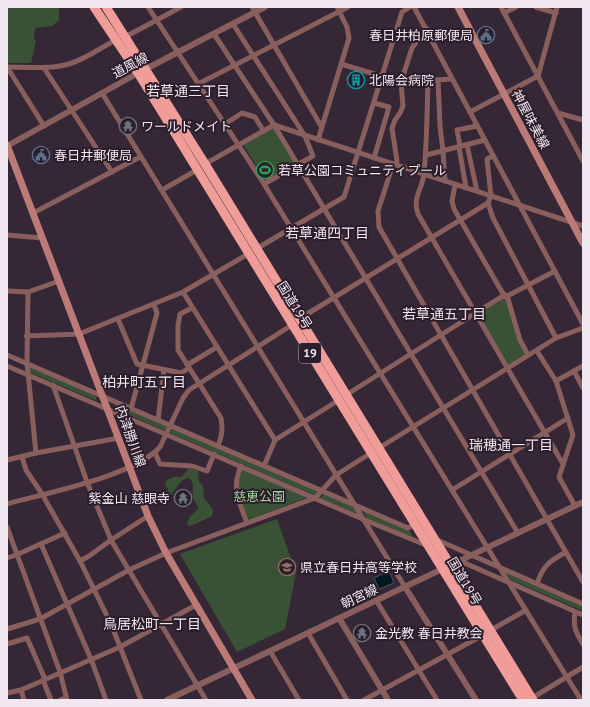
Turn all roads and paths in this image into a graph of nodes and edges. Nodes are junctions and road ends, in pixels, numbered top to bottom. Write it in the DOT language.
graph roads {
  1 [pos="94,7"];
  2 [pos="106,7"];
  3 [pos="148,7"];
  4 [pos="181,7"];
  5 [pos="265,7"];
  6 [pos="348,7"];
  7 [pos="410,7"];
  8 [pos="414,7"];
  9 [pos="458,7"];
  10 [pos="501,7"];
  11 [pos="516,7"];
  12 [pos="536,7"];
  13 [pos="338,9"];
  14 [pos="253,10"];
  15 [pos="556,10"];
  16 [pos="504,13"];
  17 [pos="156,20"];
  18 [pos="233,24"];
  19 [pos="426,28"];
  20 [pos="214,34"];
  21 [pos="126,37"];
  22 [pos="116,40"];
  23 [pos="274,46"];
  24 [pos="178,52"];
  25 [pos="254,56"];
  26 [pos="341,64"];
  27 [pos="235,65"];
  28 [pos="7,67"];
  29 [pos="44,68"];
  30 [pos="142,71"];
  31 [pos="382,76"];
  32 [pos="538,76"];
  33 [pos="452,79"];
  34 [pos="438,80"];
  35 [pos="428,81"];
  36 [pos="401,82"];
  37 [pos="198,84"];
  38 [pos="102,93"];
  39 [pos="504,94"];
  40 [pos="374,103"];
  41 [pos="71,110"];
  42 [pos="470,112"];
  43 [pos="558,113"];
  44 [pos="583,120"];
  45 [pos="225,124"];
  46 [pos="274,125"];
  47 [pos="44,126"];
  48 [pos="321,126"];
  49 [pos="478,126"];
  50 [pos="262,130"];
  51 [pos="382,132"];
  52 [pos="393,135"];
  53 [pos="305,136"];
  54 [pos="318,140"];
  55 [pos="485,140"];
  56 [pos="239,145"];
  57 [pos="467,145"];
  58 [pos="7,146"];
  59 [pos="459,147"];
  60 [pos="444,151"];
  61 [pos="358,153"];
  62 [pos="426,155"];
  63 [pos="493,156"];
  64 [pos="140,157"];
  65 [pos="374,158"];
  66 [pos="583,161"];
  67 [pos="205,164"];
  68 [pos="298,165"];
  69 [pos="395,165"];
  70 [pos="197,170"];
  71 [pos="112,172"];
  72 [pos="424,175"];
  73 [pos="445,181"];
  74 [pos="264,184"];
  75 [pos="455,185"];
  76 [pos="466,188"];
  77 [pos="162,190"];
  78 [pos="477,191"];
  79 [pos="491,196"];
  80 [pos="488,203"];
  81 [pos="519,204"];
  82 [pos="324,209"];
  83 [pos="33,213"];
  84 [pos="460,220"];
  85 [pos="572,222"];
  86 [pos="583,226"];
  87 [pos="291,228"];
  88 [pos="7,235"];
  89 [pos="43,238"];
  90 [pos="432,238"];
  91 [pos="583,243"];
  92 [pos="252,251"];
  93 [pos="398,259"];
  94 [pos="555,271"];
  95 [pos="213,275"];
  96 [pos="366,278"];
  97 [pos="59,281"];
  98 [pos="529,286"];
  99 [pos="7,291"];
  100 [pos="28,292"];
  101 [pos="183,292"];
  102 [pos="505,296"];
  103 [pos="334,298"];
  104 [pos="154,304"];
  105 [pos="192,308"];
  106 [pos="475,313"];
  107 [pos="118,319"];
  108 [pos="296,322"];
  109 [pos="583,324"];
  110 [pos="583,328"];
  111 [pos="79,334"];
  112 [pos="441,335"];
  113 [pos="26,336"];
  114 [pos="556,338"];
  115 [pos="217,347"];
  116 [pos="258,347"];
  117 [pos="537,351"];
  118 [pos="411,353"];
  119 [pos="7,355"];
  120 [pos="528,356"];
  121 [pos="26,363"];
  122 [pos="228,365"];
  123 [pos="7,366"];
  124 [pos="143,366"];
  125 [pos="583,366"];
  126 [pos="188,367"];
  127 [pos="507,369"];
  128 [pos="164,370"];
  129 [pos="574,371"];
  130 [pos="380,373"];
  131 [pos="28,375"];
  132 [pos="556,381"];
  133 [pos="199,384"];
  134 [pos="53,385"];
  135 [pos="583,388"];
  136 [pos="473,390"];
  137 [pos="103,397"];
  138 [pos="343,398"];
  139 [pos="131,408"];
  140 [pos="444,408"];
  141 [pos="108,409"];
  142 [pos="568,418"];
  143 [pos="158,420"];
  144 [pos="304,421"];
  145 [pos="413,427"];
  146 [pos="168,430"];
  147 [pos="544,433"];
  148 [pos="119,438"];
  149 [pos="275,440"];
  150 [pos="75,446"];
  151 [pos="218,446"];
  152 [pos="375,451"];
  153 [pos="36,452"];
  154 [pos="155,454"];
  155 [pos="214,454"];
  156 [pos="510,454"];
  157 [pos="22,457"];
  158 [pos="7,460"];
  159 [pos="563,464"];
  160 [pos="241,466"];
  161 [pos="264,466"];
  162 [pos="130,467"];
  163 [pos="482,471"];
  164 [pos="336,475"];
  165 [pos="87,482"];
  166 [pos="452,490"];
  167 [pos="321,491"];
  168 [pos="42,494"];
  169 [pos="315,498"];
  170 [pos="583,502"];
  171 [pos="7,504"];
  172 [pos="356,505"];
  173 [pos="575,506"];
  174 [pos="148,516"];
  175 [pos="547,519"];
  176 [pos="365,520"];
  177 [pos="248,523"];
  178 [pos="415,524"];
  179 [pos="7,527"];
  180 [pos="518,532"];
  181 [pos="65,533"];
  182 [pos="111,540"];
  183 [pos="431,543"];
  184 [pos="41,544"];
  185 [pos="487,548"];
  186 [pos="566,552"];
  187 [pos="166,553"];
  188 [pos="16,555"];
  189 [pos="472,555"];
  190 [pos="7,558"];
  191 [pos="80,561"];
  192 [pos="460,561"];
  193 [pos="447,567"];
  194 [pos="499,567"];
  195 [pos="128,570"];
  196 [pos="583,570"];
  197 [pos="580,576"];
  198 [pos="508,582"];
  199 [pos="583,582"];
  200 [pos="537,584"];
  201 [pos="405,587"];
  202 [pos="94,590"];
  203 [pos="376,600"];
  204 [pos="67,604"];
  205 [pos="583,604"];
  206 [pos="196,605"];
  207 [pos="526,610"];
  208 [pos="575,612"];
  209 [pos="583,615"];
  210 [pos="339,618"];
  211 [pos="40,619"];
  212 [pos="161,624"];
  213 [pos="7,629"];
  214 [pos="491,630"];
  215 [pos="308,633"];
  216 [pos="482,635"];
  217 [pos="7,644"];
  218 [pos="583,644"];
  219 [pos="120,647"];
  220 [pos="270,651"];
  221 [pos="447,654"];
  222 [pos="91,659"];
  223 [pos="583,667"];
  224 [pos="234,668"];
  225 [pos="418,669"];
  226 [pos="60,672"];
  227 [pos="566,676"];
  228 [pos="44,679"];
  229 [pos="197,685"];
  230 [pos="21,690"];
  231 [pos="382,690"];
  232 [pos="7,693"];
  233 [pos="66,699"];
  234 [pos="529,699"];
  235 [pos="24,700"];
  236 [pos="50,700"];
  237 [pos="60,700"];
  238 [pos="106,700"];
  239 [pos="141,700"];
  240 [pos="166,700"];
  241 [pos="206,700"];
  242 [pos="252,700"];
  243 [pos="299,700"];
  244 [pos="347,700"];
  245 [pos="364,700"];
  246 [pos="388,700"];
  247 [pos="437,700"];
  248 [pos="476,700"];
  249 [pos="581,700"];
  1 -- 22 [label="highway, 国道19号 / 19"];
  2 -- 21 [label="highway, 国道19号 / 19"];
  3 -- 17 [label="street"];
  4 -- 17 [label="street"];
  5 -- 14 [label="street, 道風線"];
  6 -- 13 [label="street"];
  7 -- 31 [label="street"];
  8 -- 19 [label="street"];
  9 -- 39 [label="main road, 神屋味美線"];
  10 -- 16 [label="street"];
  11 -- 16 [label="street"];
  12 -- 15 [label="street"];
  13 -- 23 [label="street"];
  13 -- 26 [label="street"];
  14 -- 18 [label="street, 道風線"];
  14 -- 23 [label="street"];
  15 -- 32 [label="street"];
  16 -- 32 [label="street"];
  17 -- 21 [label="street"];
  17 -- 24 [label="street"];
  18 -- 20 [label="street, 道風線"];
  18 -- 25 [label="street"];
  19 -- 33 [label="street"];
  19 -- 36 [label="street"];
  20 -- 24 [label="street, 道風線"];
  20 -- 27 [label="street"];
  21 -- 30 [label="highway, 国道19号 / 19"];
  22 -- 29 [label="street"];
  22 -- 30 [label="highway, 国道19号 / 19"];
  23 -- 25 [label="street"];
  23 -- 48 [label="street"];
  24 -- 30 [label="street, 道風線"];
  24 -- 37 [label="street"];
  25 -- 27 [label="street"];
  25 -- 53 [label="street"];
  26 -- 31 [label="street"];
  26 -- 48 [label="street"];
  27 -- 37 [label="street"];
  27 -- 46 [label="street"];
  28 -- 29 [label="street"];
  28 -- 47 [label="street"];
  29 -- 41 [label="street"];
  30 -- 38 [label="street, 道風線"];
  30 -- 67 [label="highway, 国道19号 / 19"];
  30 -- 70 [label="highway, 国道19号 / 19"];
  31 -- 36 [label="street"];
  31 -- 40 [label="street"];
  32 -- 39 [label="street"];
  32 -- 43 [label="street"];
  33 -- 34 [label="street"];
  33 -- 42 [label="street"];
  34 -- 35 [label="street"];
  34 -- 60 [label="street"];
  35 -- 36 [label="street"];
  35 -- 62 [label="street"];
  36 -- 52 [label="street"];
  37 -- 45 [label="street"];
  38 -- 41 [label="street, 道風線"];
  38 -- 64 [label="street"];
  39 -- 42 [label="street"];
  39 -- 85 [label="main road, 神屋味美線"];
  40 -- 51 [label="street"];
  40 -- 61 [label="street"];
  41 -- 47 [label="street, 道風線"];
  41 -- 71 [label="street"];
  42 -- 49 [label="street"];
  43 -- 44 [label="street"];
  43 -- 66 [label="street"];
  45 -- 50 [label="street"];
  45 -- 56 [label="street"];
  46 -- 50 [label="street"];
  46 -- 53 [label="street"];
  46 -- 68 [label="street"];
  47 -- 58 [label="street, 道風線"];
  48 -- 54 [label="street"];
  49 -- 55 [label="street"];
  49 -- 59 [label="street"];
  50 -- 56 [label="street"];
  51 -- 52 [label="street"];
  51 -- 65 [label="street"];
  52 -- 69 [label="street"];
  53 -- 54 [label="street"];
  53 -- 68 [label="street"];
  54 -- 61 [label="street"];
  55 -- 57 [label="street"];
  55 -- 63 [label="street"];
  56 -- 67 [label="street"];
  56 -- 74 [label="street"];
  57 -- 59 [label="street"];
  57 -- 78 [label="street"];
  58 -- 83 [label="main road, 内津勝川線"];
  59 -- 60 [label="street"];
  59 -- 76 [label="street"];
  60 -- 62 [label="street"];
  60 -- 73 [label="street"];
  61 -- 65 [label="street"];
  61 -- 82 [label="street"];
  62 -- 72 [label="street"];
  63 -- 79 [label="street"];
  63 -- 81 [label="street"];
  64 -- 71 [label="street"];
  64 -- 77 [label="street"];
  65 -- 69 [label="street"];
  67 -- 92 [label="highway, 国道19号 / 19"];
  68 -- 74 [label="street"];
  68 -- 82 [label="street"];
  69 -- 72 [label="street"];
  69 -- 93 [label="street"];
  70 -- 77 [label="street"];
  70 -- 92 [label="highway, 国道19号 / 19"];
  71 -- 83 [label="street"];
  72 -- 73 [label="street"];
  72 -- 90 [label="street"];
  73 -- 75 [label="street"];
  74 -- 87 [label="street"];
  75 -- 76 [label="street"];
  75 -- 84 [label="street"];
  76 -- 78 [label="street"];
  77 -- 95 [label="street"];
  78 -- 79 [label="street"];
  79 -- 80 [label="street"];
  79 -- 81 [label="street"];
  80 -- 84 [label="street"];
  80 -- 98 [label="street"];
  81 -- 85 [label="street"];
  81 -- 94 [label="street"];
  82 -- 87 [label="street"];
  82 -- 96 [label="street"];
  83 -- 89 [label="main road, 内津勝川線"];
  84 -- 90 [label="street"];
  84 -- 102 [label="street"];
  85 -- 86 [label="street"];
  85 -- 91 [label="main road, 神屋味美線"];
  87 -- 92 [label="street"];
  87 -- 103 [label="street"];
  88 -- 89 [label="street"];
  89 -- 97 [label="main road, 内津勝川線"];
  90 -- 93 [label="street"];
  90 -- 106 [label="street"];
  92 -- 95 [label="street"];
  92 -- 108 [label="highway, 国道19号 / 19"];
  93 -- 96 [label="street"];
  93 -- 112 [label="street"];
  94 -- 98 [label="street"];
  94 -- 109 [label="street"];
  95 -- 101 [label="street"];
  95 -- 116 [label="street"];
  96 -- 103 [label="street"];
  96 -- 118 [label="street"];
  97 -- 100 [label="street"];
  97 -- 111 [label="main road, 内津勝川線"];
  98 -- 102 [label="street"];
  98 -- 114 [label="street"];
  99 -- 100 [label="street"];
  100 -- 113 [label="street"];
  101 -- 104 [label="street"];
  101 -- 105 [label="street"];
  102 -- 106 [label="street"];
  102 -- 120 [label="street"];
  103 -- 108 [label="street"];
  103 -- 130 [label="street"];
  104 -- 107 [label="street"];
  104 -- 124 [label="street"];
  105 -- 115 [label="street"];
  105 -- 126 [label="street"];
  106 -- 112 [label="street"];
  106 -- 127 [label="street"];
  107 -- 111 [label="street"];
  107 -- 124 [label="street"];
  108 -- 116 [label="street"];
  108 -- 138 [label="highway, 国道19号 / 19"];
  110 -- 114 [label="street"];
  111 -- 113 [label="street"];
  111 -- 137 [label="main road, 内津勝川線"];
  112 -- 118 [label="street"];
  112 -- 136 [label="street"];
  113 -- 121 [label="street"];
  114 -- 117 [label="street"];
  115 -- 122 [label="street"];
  115 -- 126 [label="street"];
  116 -- 122 [label="street"];
  116 -- 144 [label="street"];
  117 -- 120 [label="street"];
  117 -- 132 [label="street"];
  118 -- 130 [label="street"];
  118 -- 140 [label="street"];
  119 -- 121 [label="street"];
  120 -- 127 [label="street"];
  121 -- 131 [label="street"];
  121 -- 137 [label="street"];
  122 -- 133 [label="street"];
  122 -- 149 [label="street"];
  123 -- 131 [label="street"];
  124 -- 128 [label="street"];
  124 -- 139 [label="street"];
  125 -- 129 [label="street"];
  126 -- 128 [label="street"];
  126 -- 133 [label="street"];
  127 -- 136 [label="street"];
  127 -- 147 [label="street"];
  128 -- 143 [label="street"];
  129 -- 132 [label="street"];
  129 -- 135 [label="street"];
  130 -- 138 [label="street"];
  130 -- 145 [label="street"];
  131 -- 134 [label="street"];
  131 -- 153 [label="street"];
  132 -- 142 [label="street"];
  133 -- 146 [label="street"];
  133 -- 151 [label="street"];
  134 -- 141 [label="street"];
  134 -- 150 [label="street"];
  136 -- 140 [label="street"];
  136 -- 156 [label="street"];
  137 -- 139 [label="street"];
  137 -- 141 [label="main road, 内津勝川線"];
  138 -- 144 [label="street"];
  138 -- 152 [label="highway, 国道19号 / 19"];
  139 -- 143 [label="street"];
  140 -- 145 [label="street"];
  140 -- 163 [label="street"];
  141 -- 146 [label="street"];
  141 -- 148 [label="main road, 内津勝川線"];
  142 -- 147 [label="street"];
  142 -- 159 [label="street"];
  143 -- 146 [label="street"];
  144 -- 149 [label="street"];
  144 -- 164 [label="street"];
  145 -- 152 [label="street"];
  145 -- 166 [label="street"];
  146 -- 151 [label="street"];
  146 -- 154 [label="street"];
  146 -- 155 [label="street"];
  147 -- 156 [label="street"];
  147 -- 159 [label="street"];
  148 -- 150 [label="street"];
  148 -- 162 [label="main road, 内津勝川線"];
  149 -- 161 [label="street"];
  150 -- 153 [label="street"];
  150 -- 165 [label="street"];
  151 -- 161 [label="street"];
  152 -- 164 [label="street"];
  152 -- 178 [label="highway, 国道19号 / 19"];
  152 -- 183 [label="highway, 国道19号 / 19"];
  153 -- 157 [label="street"];
  154 -- 155 [label="street"];
  154 -- 162 [label="street"];
  155 -- 160 [label="street"];
  156 -- 163 [label="street"];
  156 -- 175 [label="street"];
  157 -- 158 [label="street"];
  157 -- 168 [label="street"];
  159 -- 173 [label="street"];
  160 -- 169 [label="street"];
  160 -- 177 [label="street"];
  161 -- 167 [label="street"];
  162 -- 165 [label="street"];
  162 -- 174 [label="main road, 内津勝川線"];
  163 -- 166 [label="street"];
  163 -- 180 [label="street"];
  164 -- 167 [label="street"];
  164 -- 172 [label="street"];
  165 -- 168 [label="street"];
  165 -- 182 [label="street"];
  166 -- 185 [label="street"];
  167 -- 169 [label="street"];
  167 -- 172 [label="street"];
  168 -- 171 [label="street"];
  168 -- 181 [label="street"];
  169 -- 176 [label="street"];
  169 -- 177 [label="street"];
  170 -- 173 [label="street, 朝宮線"];
  172 -- 176 [label="street"];
  172 -- 178 [label="street"];
  173 -- 175 [label="street, 朝宮線"];
  174 -- 182 [label="street"];
  174 -- 187 [label="main road, 内津勝川線"];
  175 -- 180 [label="street, 朝宮線"];
  175 -- 186 [label="street"];
  176 -- 183 [label="street"];
  176 -- 201 [label="street"];
  177 -- 187 [label="street"];
  178 -- 183 [label="highway, 国道19号 / 19"];
  179 -- 188 [label="street"];
  180 -- 185 [label="street, 朝宮線"];
  181 -- 184 [label="street"];
  181 -- 191 [label="street"];
  182 -- 191 [label="street"];
  182 -- 195 [label="street"];
  183 -- 189 [label="street"];
  183 -- 193 [label="highway, 国道19号 / 19"];
  184 -- 188 [label="street"];
  184 -- 204 [label="street"];
  185 -- 189 [label="street, 朝宮線"];
  185 -- 194 [label="street"];
  186 -- 197 [label="street"];
  186 -- 200 [label="street"];
  187 -- 195 [label="street"];
  187 -- 206 [label="main road, 内津勝川線"];
  188 -- 190 [label="street"];
  188 -- 211 [label="street"];
  189 -- 192 [label="street, 朝宮線"];
  189 -- 194 [label="street"];
  191 -- 202 [label="street"];
  192 -- 193 [label="street, 朝宮線"];
  192 -- 198 [label="street"];
  193 -- 201 [label="street, 朝宮線"];
  193 -- 214 [label="highway, 国道19号 / 19"];
  193 -- 216 [label="highway, 国道19号 / 19"];
  194 -- 198 [label="street"];
  194 -- 200 [label="street"];
  195 -- 202 [label="street"];
  195 -- 212 [label="street"];
  196 -- 197 [label="street"];
  197 -- 199 [label="street"];
  198 -- 207 [label="street"];
  198 -- 208 [label="street"];
  200 -- 205 [label="street"];
  201 -- 203 [label="street, 朝宮線"];
  201 -- 221 [label="street"];
  202 -- 204 [label="street"];
  202 -- 219 [label="street"];
  203 -- 210 [label="street, 朝宮線"];
  203 -- 225 [label="street"];
  204 -- 211 [label="street"];
  204 -- 222 [label="street"];
  206 -- 212 [label="street"];
  206 -- 224 [label="main road, 内津勝川線"];
  207 -- 214 [label="street"];
  207 -- 227 [label="street"];
  208 -- 209 [label="street"];
  208 -- 218 [label="street"];
  210 -- 215 [label="street, 朝宮線"];
  210 -- 231 [label="street"];
  211 -- 213 [label="street"];
  211 -- 226 [label="street"];
  212 -- 219 [label="street"];
  212 -- 229 [label="street"];
  214 -- 234 [label="highway, 国道19号 / 19"];
  215 -- 220 [label="street, 朝宮線"];
  215 -- 244 [label="street"];
  216 -- 221 [label="street"];
  216 -- 234 [label="highway, 国道19号 / 19"];
  217 -- 228 [label="street"];
  219 -- 222 [label="street"];
  219 -- 239 [label="street"];
  220 -- 224 [label="street, 朝宮線"];
  220 -- 243 [label="street"];
  221 -- 225 [label="street"];
  221 -- 248 [label="street"];
  222 -- 226 [label="street"];
  222 -- 238 [label="street"];
  223 -- 227 [label="street"];
  224 -- 229 [label="street, 朝宮線"];
  224 -- 242 [label="main road, 内津勝川線"];
  225 -- 231 [label="street"];
  225 -- 247 [label="street"];
  226 -- 228 [label="street"];
  226 -- 233 [label="street"];
  227 -- 234 [label="street"];
  227 -- 249 [label="street"];
  228 -- 230 [label="street"];
  228 -- 236 [label="street"];
  229 -- 240 [label="street, 朝宮線"];
  229 -- 241 [label="street"];
  230 -- 232 [label="street"];
  230 -- 235 [label="street"];
  231 -- 245 [label="street"];
  231 -- 246 [label="street"];
  233 -- 237 [label="street"];
}
